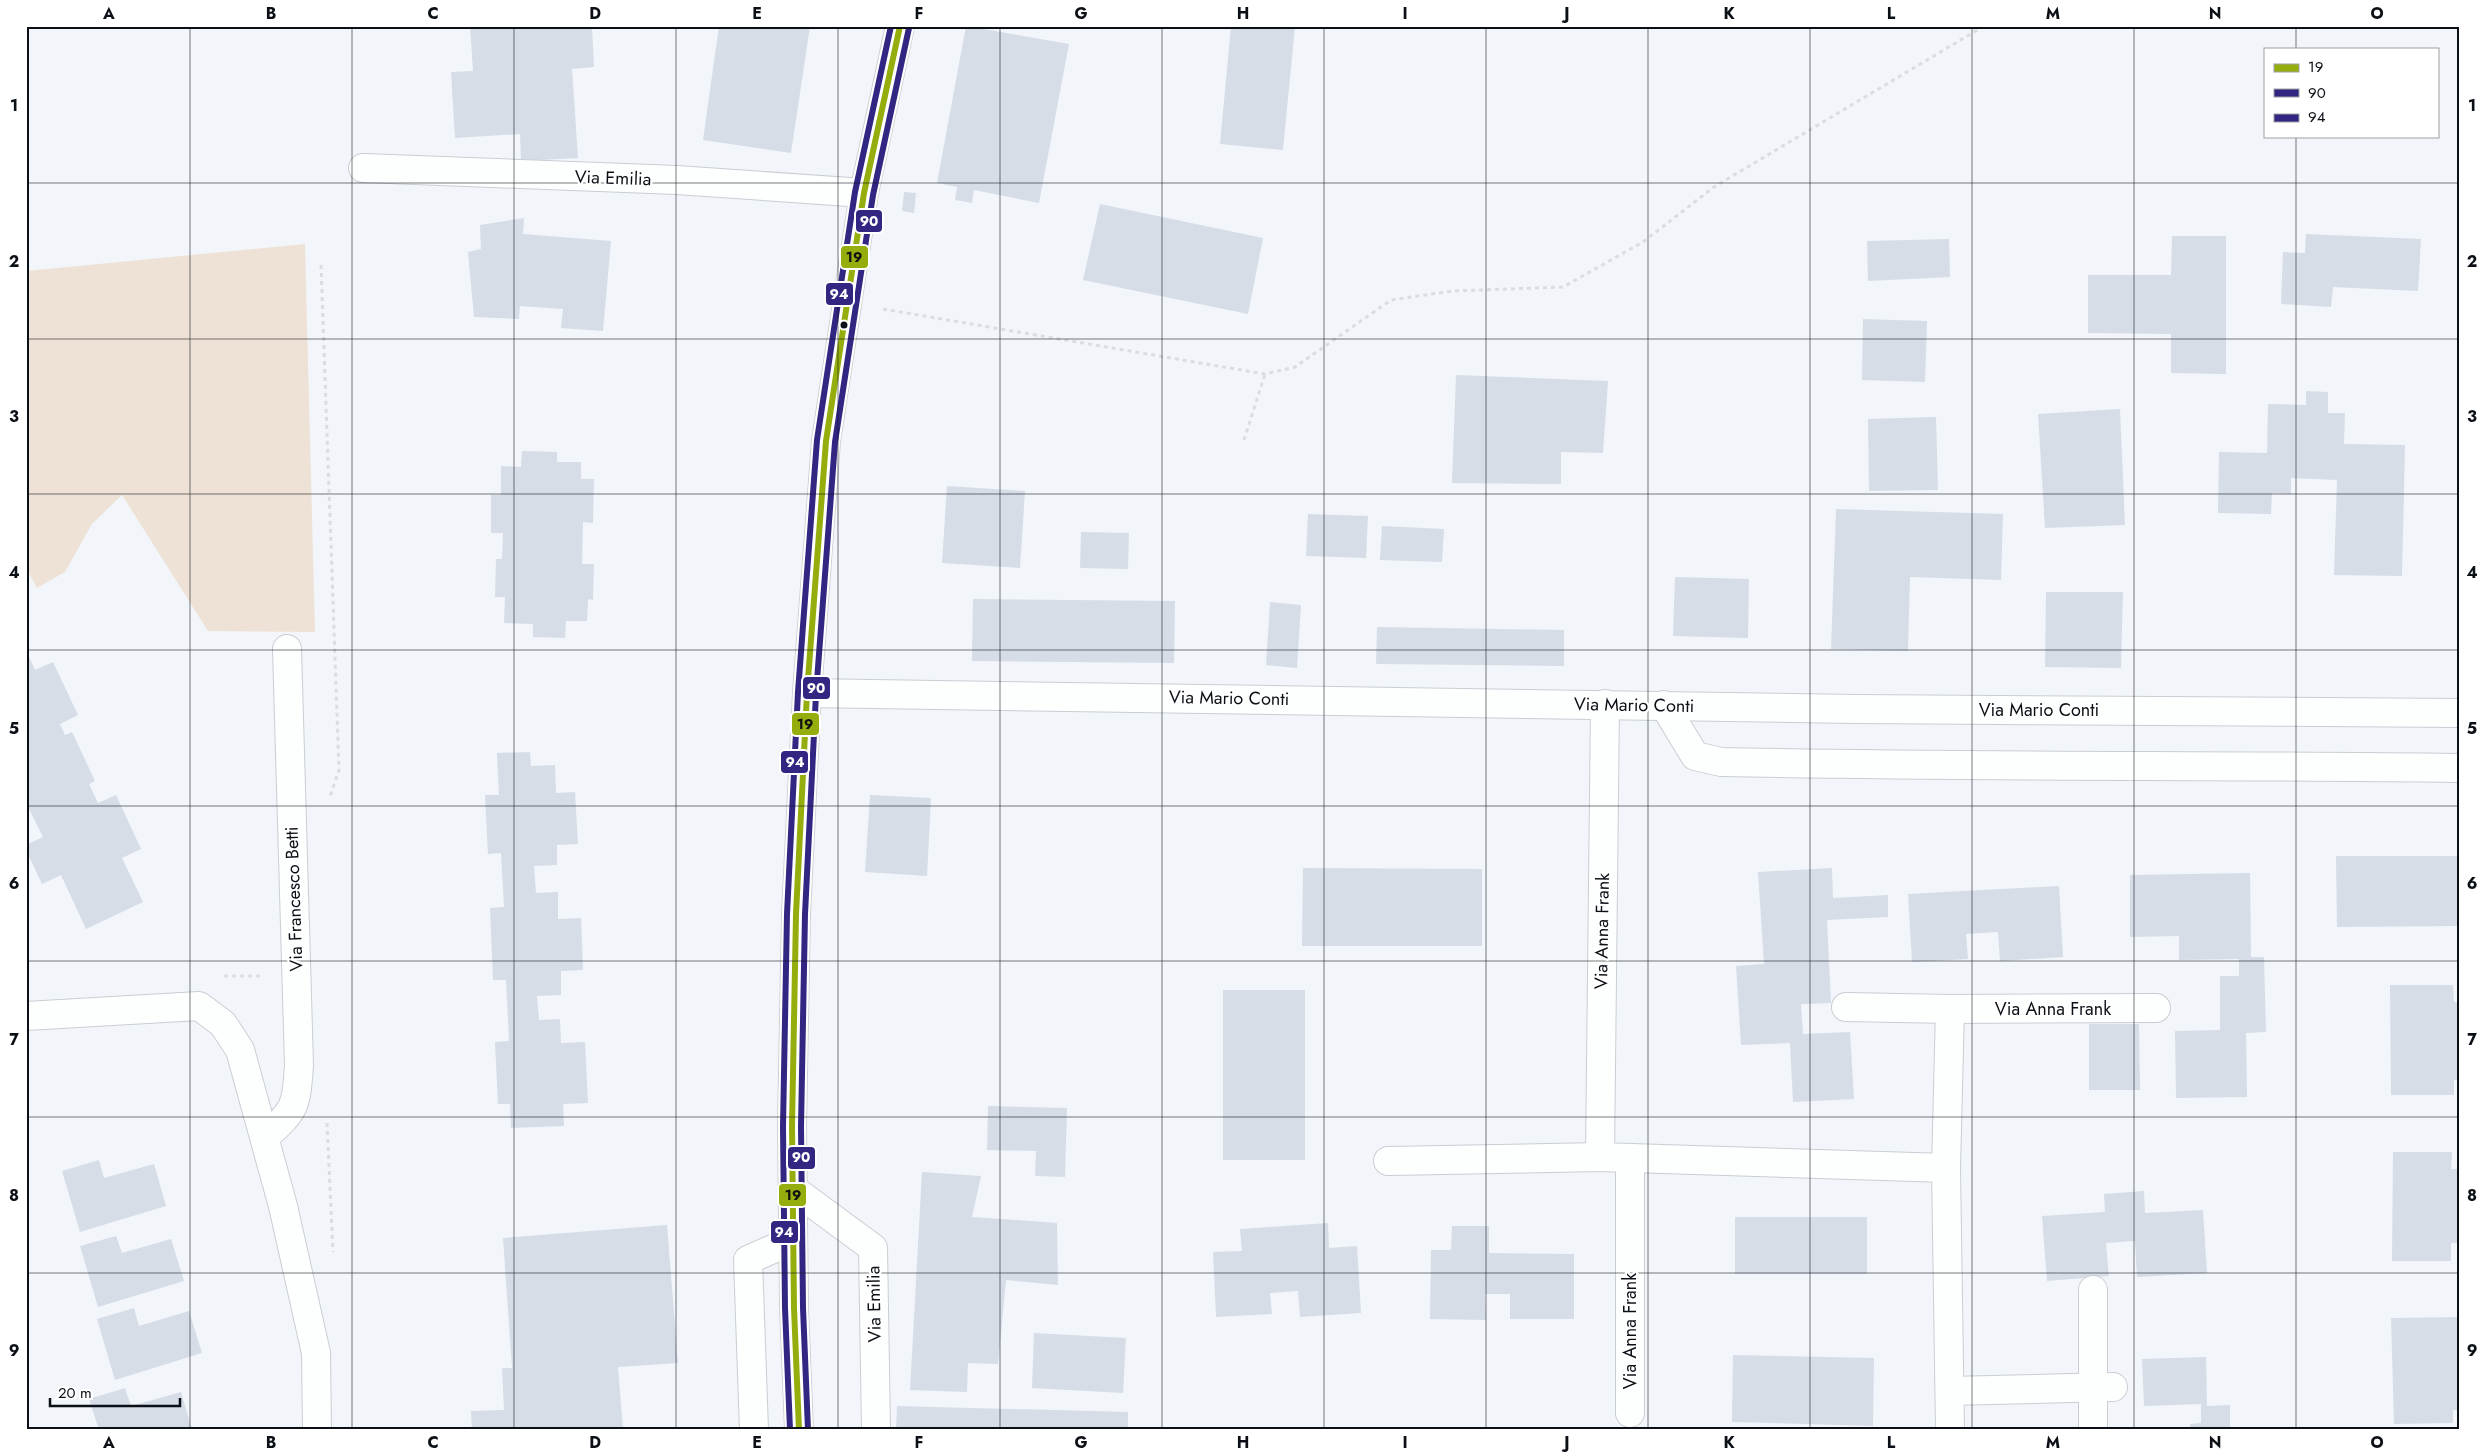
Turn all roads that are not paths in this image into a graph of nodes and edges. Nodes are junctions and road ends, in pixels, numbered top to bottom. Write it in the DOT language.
graph roads {
  1 [pos="900,26"];
  2 [pos="362,168"];
  3 [pos="864,193"];
  4 [pos="287,649"];
  5 [pos="807,693"];
  6 [pos="1605,704"];
  7 [pos="1664,705"];
  8 [pos="2460,713"];
  9 [pos="2460,768"];
  10 [pos="1846,1007"];
  11 [pos="2156,1008"];
  12 [pos="1950,1009"];
  13 [pos="26,1016"];
  14 [pos="264,1137"];
  15 [pos="1600,1157"];
  16 [pos="1630,1158"];
  17 [pos="1388,1161"];
  18 [pos="1946,1168"];
  19 [pos="792,1189"];
  20 [pos="793,1240"];
  21 [pos="2093,1290"];
  22 [pos="2103,1388"];
  23 [pos="1950,1391"];
  24 [pos="1630,1413"];
  25 [pos="317,1430"];
  26 [pos="754,1430"];
  27 [pos="799,1430"];
  28 [pos="876,1430"];
  29 [pos="1950,1430"];
  30 [pos="2093,1430"];
  1 -- 3 [label="main road"];
  2 -- 3 [label="street, Via Emilia"];
  3 -- 5 [label="main road"];
  4 -- 14 [label="street, Via Francesco Betti"];
  5 -- 6 [label="street, Via Mario Conti"];
  5 -- 19 [label="main road"];
  6 -- 7 [label="street, Via Mario Conti"];
  6 -- 15 [label="street, Via Anna Frank"];
  7 -- 8 [label="street, Via Mario Conti"];
  7 -- 9 [label="street"];
  10 -- 12 [label="street, Via Anna Frank"];
  11 -- 12 [label="street, Via Anna Frank"];
  12 -- 18 [label="street"];
  13 -- 14 [label="street"];
  14 -- 25 [label="street"];
  15 -- 16 [label="street"];
  15 -- 17 [label="street"];
  16 -- 18 [label="street"];
  16 -- 24 [label="street, Via Anna Frank"];
  18 -- 23 [label="street"];
  19 -- 20 [label="main road"];
  19 -- 28 [label="street, Via Emilia"];
  20 -- 26 [label="street"];
  20 -- 27 [label="main road"];
  21 -- 22 [label="street"];
  22 -- 23 [label="street"];
  22 -- 30 [label="street"];
  23 -- 29 [label="street"];
}
